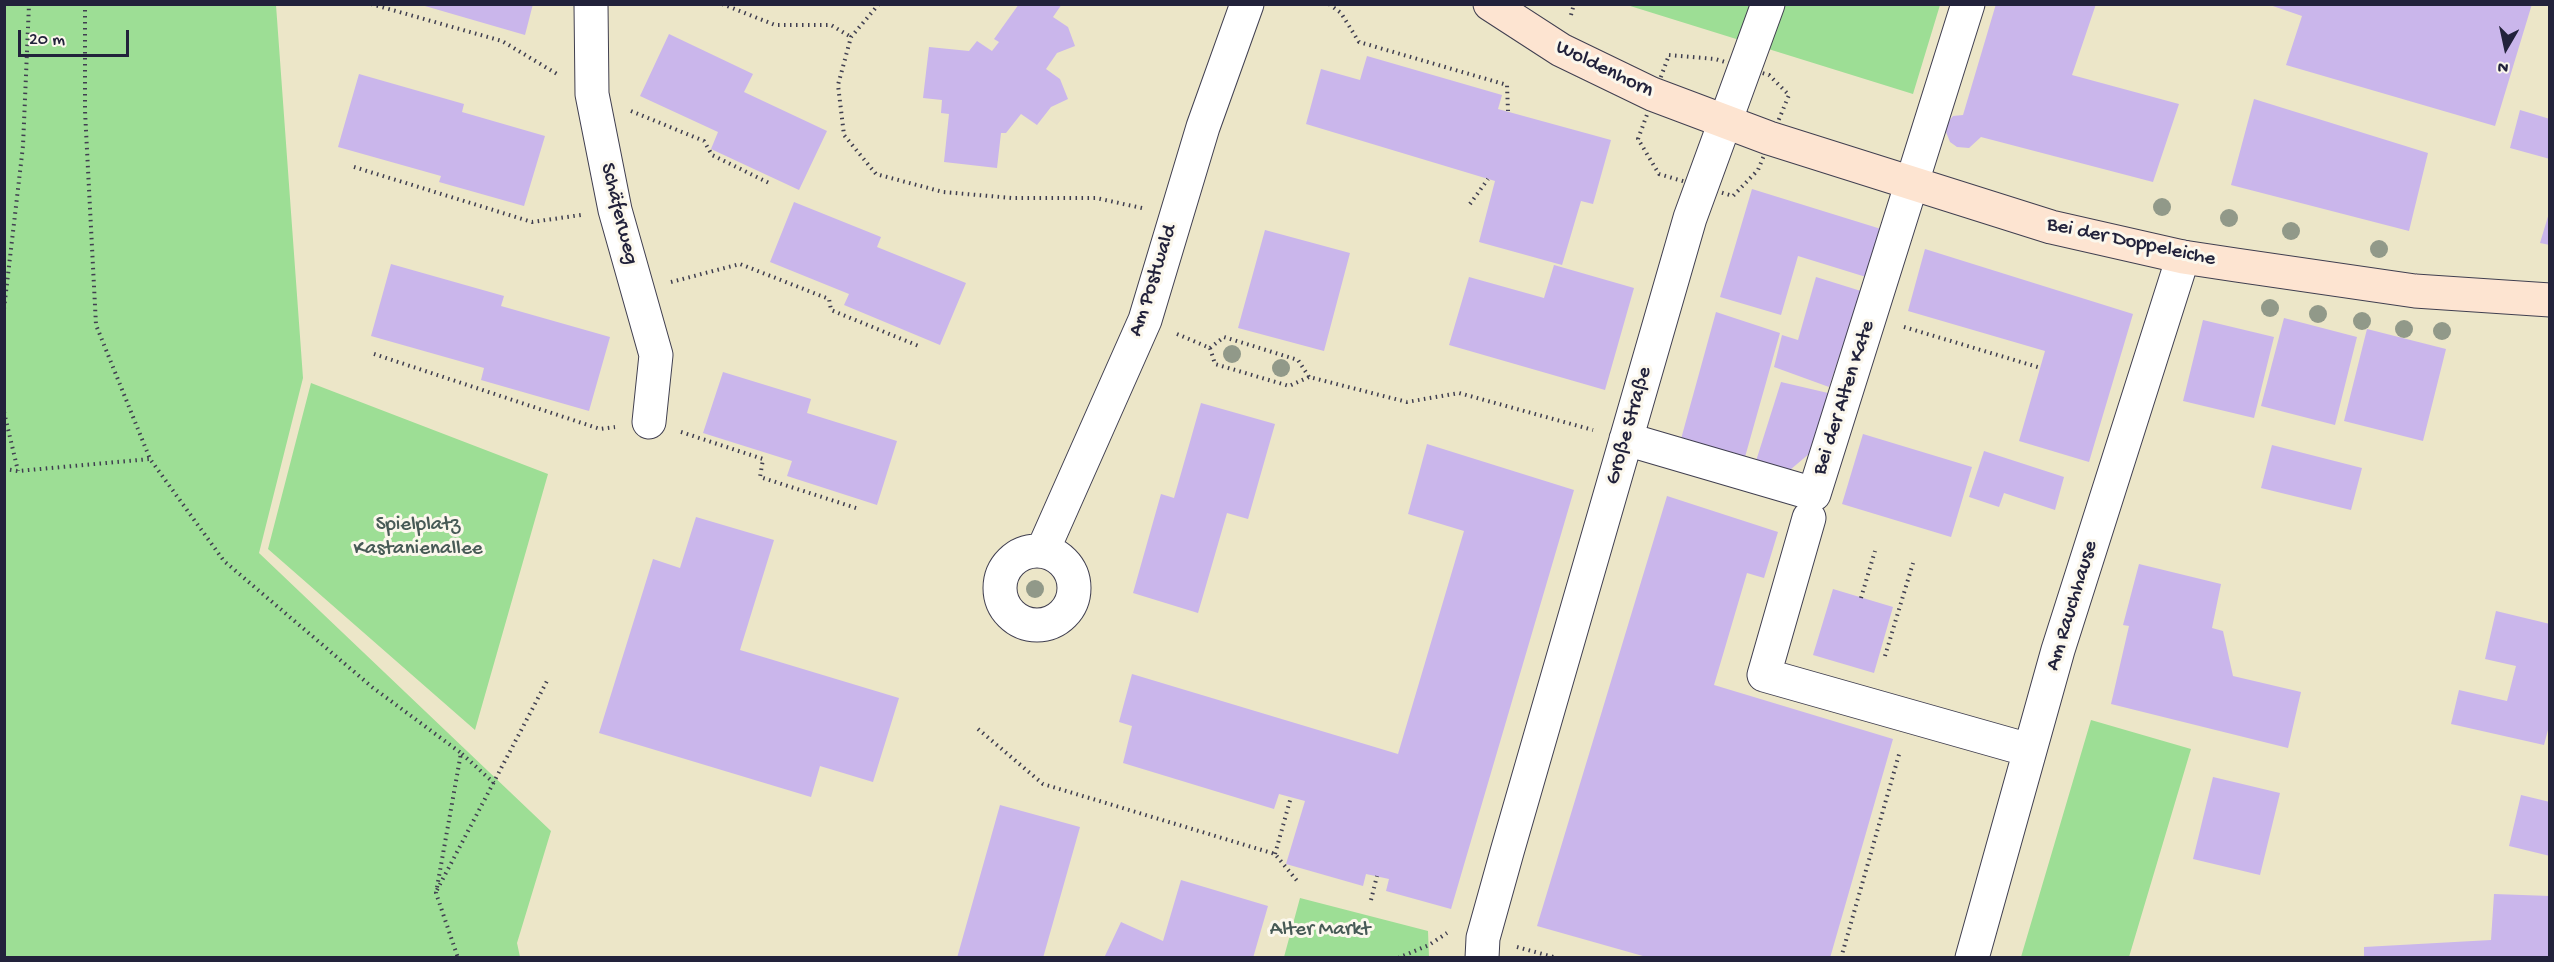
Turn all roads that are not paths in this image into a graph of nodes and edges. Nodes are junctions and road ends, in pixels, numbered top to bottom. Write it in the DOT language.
graph roads {
  1 [pos="591,4"];
  2 [pos="1247,4"];
  3 [pos="1490,4"];
  4 [pos="1768,4"];
  5 [pos="1968,4"];
  6 [pos="1725,122"];
  7 [pos="1913,183"];
  8 [pos="2183,257"];
  9 [pos="2550,300"];
  10 [pos="649,422"];
  11 [pos="1626,439"];
  12 [pos="1809,518"];
  13 [pos="1043,550"];
  14 [pos="2029,750"];
  15 [pos="1482,957"];
  16 [pos="1971,957"];
  1 -- 10 [label="street, Schäferweg"];
  2 -- 13 [label="street, Am Postwald"];
  3 -- 6 [label="street, Woldenhorn"];
  4 -- 6 [label="street, Große Straße"];
  5 -- 7 [label="street"];
  6 -- 7 [label="street, Bei der Doppeleiche"];
  6 -- 11 [label="street, Große Straße"];
  7 -- 8 [label="street, Bei der Doppeleiche"];
  7 -- 11 [label="street, Bei der Alten Kate"];
  8 -- 9 [label="street, Bei der Doppeleiche"];
  8 -- 14 [label="street, Am Rauchhause"];
  11 -- 15 [label="street, Große Straße"];
  12 -- 14 [label="street"];
  14 -- 16 [label="street, Am Rauchhause"];
}
